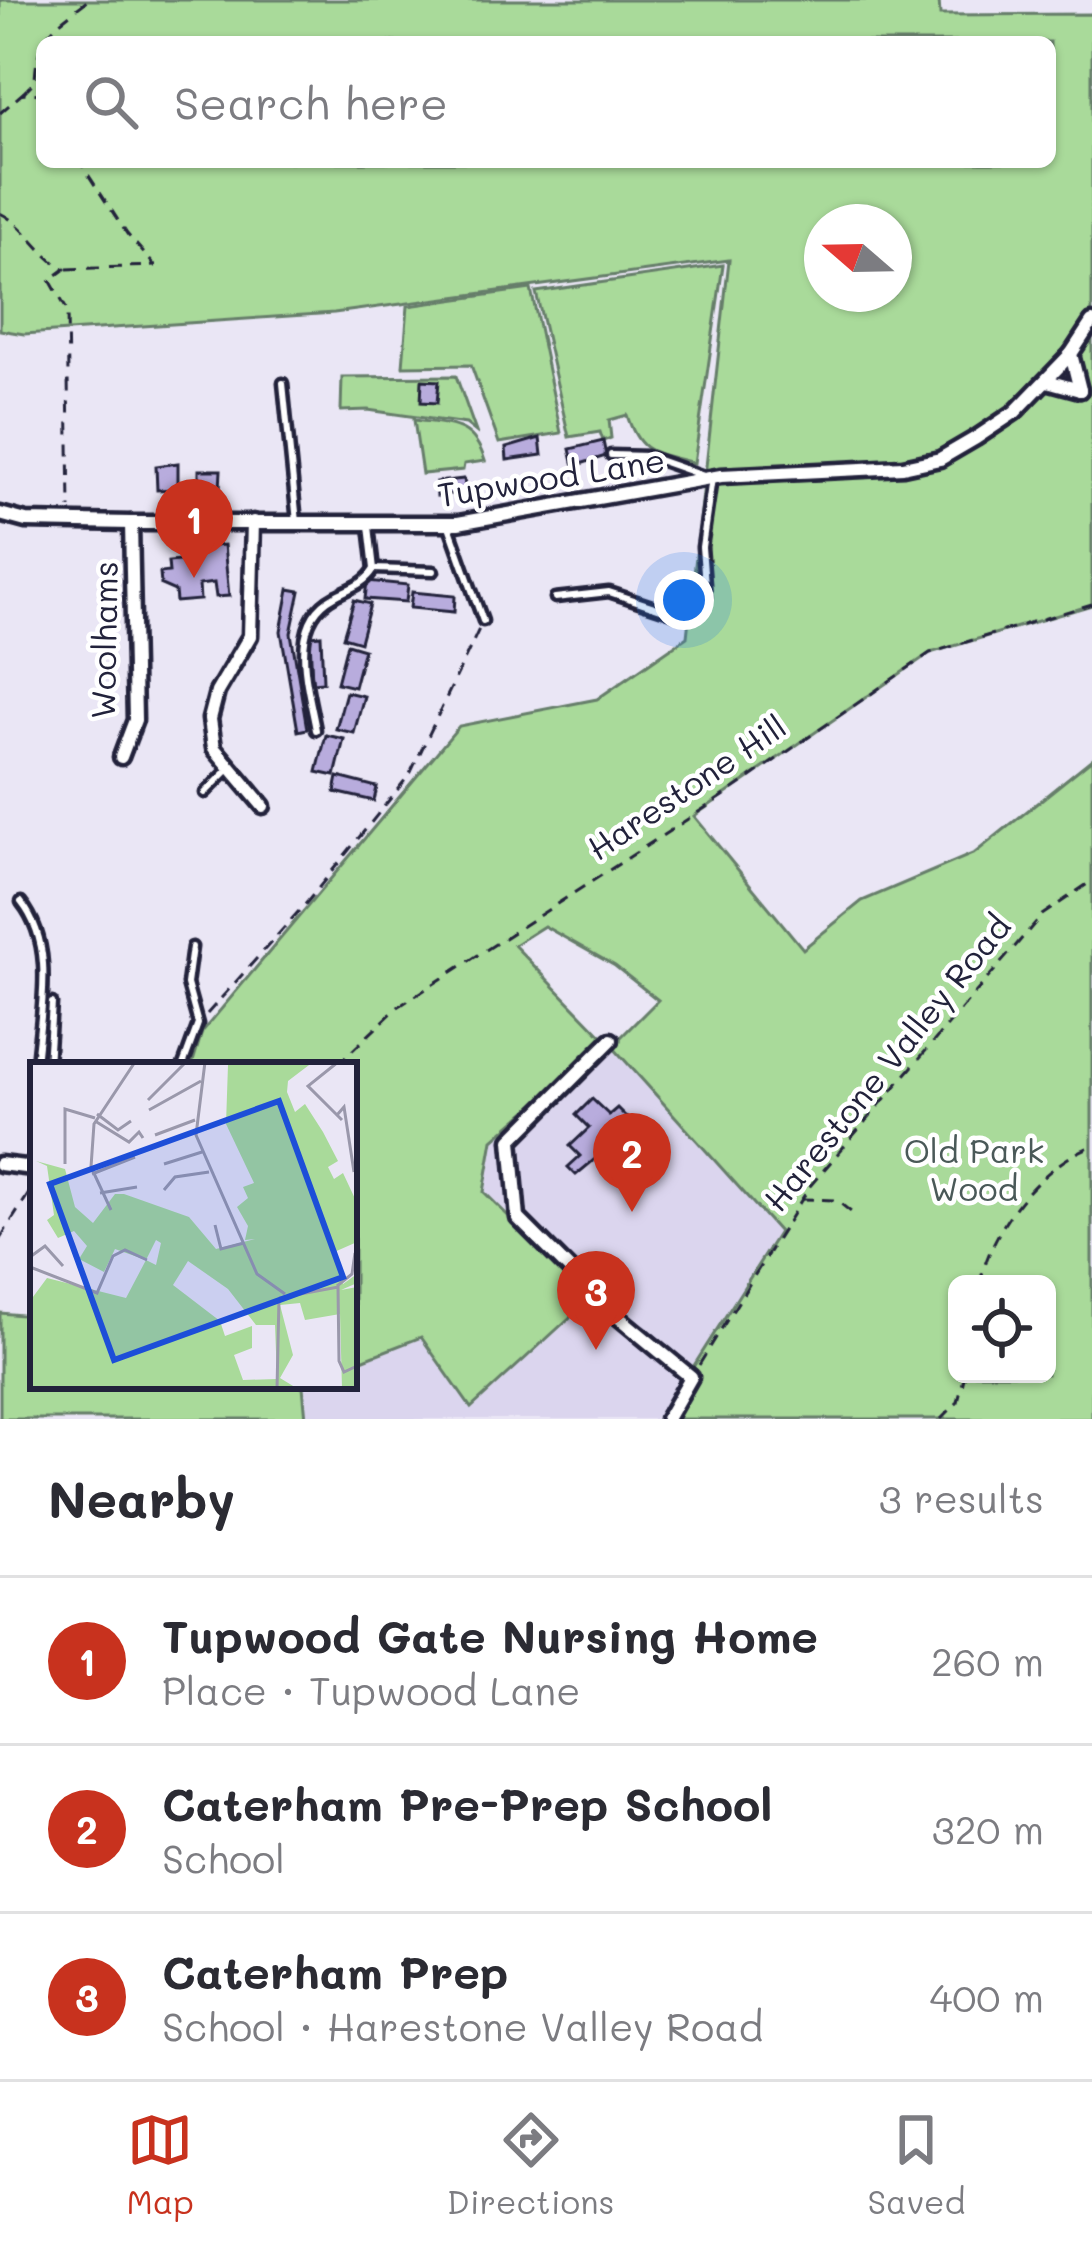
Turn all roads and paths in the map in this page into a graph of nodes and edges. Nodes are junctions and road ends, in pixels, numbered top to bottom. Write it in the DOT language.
graph roads {
  1 [pos="88,0"];
  2 [pos="45,36"];
  3 [pos="36,50"];
  4 [pos="22,92"];
  5 [pos="36,93"];
  6 [pos="0,113"];
  7 [pos="84,168"];
  8 [pos="0,213"];
  9 [pos="65,269"];
  10 [pos="1092,322"];
  11 [pos="1071,354"];
  12 [pos="1047,381"];
  13 [pos="283,383"];
  14 [pos="1080,390"];
  15 [pos="1092,400"];
  16 [pos="611,454"];
  17 [pos="709,478"];
  18 [pos="0,514"];
  19 [pos="70,522"];
  20 [pos="253,522"];
  21 [pos="297,522"];
  22 [pos="369,522"];
  23 [pos="131,523"];
  24 [pos="448,523"];
  25 [pos="374,568"];
  26 [pos="434,571"];
  27 [pos="555,598"];
  28 [pos="1092,604"];
  29 [pos="483,621"];
  30 [pos="316,730"];
  31 [pos="121,757"];
  32 [pos="230,768"];
  33 [pos="205,793"];
  34 [pos="263,806"];
  35 [pos="1092,881"];
  36 [pos="21,902"];
  37 [pos="192,947"];
  38 [pos="52,1003"];
  39 [pos="198,1024"];
  40 [pos="611,1040"];
  41 [pos="36,1062"];
  42 [pos="48,1062"];
  43 [pos="184,1062"];
  44 [pos="340,1062"];
  45 [pos="1092,1146"];
  46 [pos="0,1164"];
  47 [pos="30,1168"];
  48 [pos="30,1191"];
  49 [pos="800,1199"];
  50 [pos="851,1212"];
  51 [pos="0,1239"];
  52 [pos="982,1275"];
  53 [pos="692,1377"];
  54 [pos="963,1383"];
  55 [pos="667,1419"];
  56 [pos="941,1419"];
  1 -- 2 [label="path"];
  3 -- 4 [label="path"];
  4 -- 5 [label="path"];
  4 -- 6 [label="path"];
  7 -- 9 [label="path"];
  8 -- 9 [label="path"];
  9 -- 19 [label="path"];
  10 -- 11 [label="street, Tupwood Lane"];
  11 -- 12 [label="street, Tupwood Lane"];
  11 -- 14 [label="street"];
  12 -- 14 [label="street"];
  12 -- 17 [label="street, Tupwood Lane"];
  13 -- 21 [label="lane"];
  14 -- 15 [label="street"];
  16 -- 17 [label="lane"];
  17 -- 24 [label="street, Tupwood Lane"];
  17 -- 27 [label="lane"];
  18 -- 19 [label="street, Tupwood Lane"];
  19 -- 23 [label="street, Tupwood Lane"];
  20 -- 21 [label="street, Tupwood Lane"];
  20 -- 23 [label="street, Tupwood Lane"];
  20 -- 32 [label="street"];
  21 -- 22 [label="street, Tupwood Lane"];
  22 -- 24 [label="street, Tupwood Lane"];
  22 -- 25 [label="lane"];
  23 -- 31 [label="street, Woolhams"];
  24 -- 29 [label="lane"];
  25 -- 26 [label="lane"];
  25 -- 30 [label="lane"];
  28 -- 44 [label="path, Harestone Hill"];
  29 -- 39 [label="path"];
  32 -- 33 [label="lane"];
  32 -- 34 [label="street"];
  35 -- 49 [label="path, Harestone Valley Road"];
  36 -- 41 [label="lane"];
  37 -- 39 [label="lane"];
  38 -- 42 [label="lane"];
  39 -- 43 [label="lane"];
  40 -- 53 [label="street"];
  45 -- 52 [label="path"];
  46 -- 47 [label="street"];
  48 -- 51 [label="path"];
  49 -- 50 [label="path"];
  49 -- 53 [label="path, Harestone Valley Road"];
  53 -- 55 [label="street"];
  54 -- 56 [label="path"];
}
